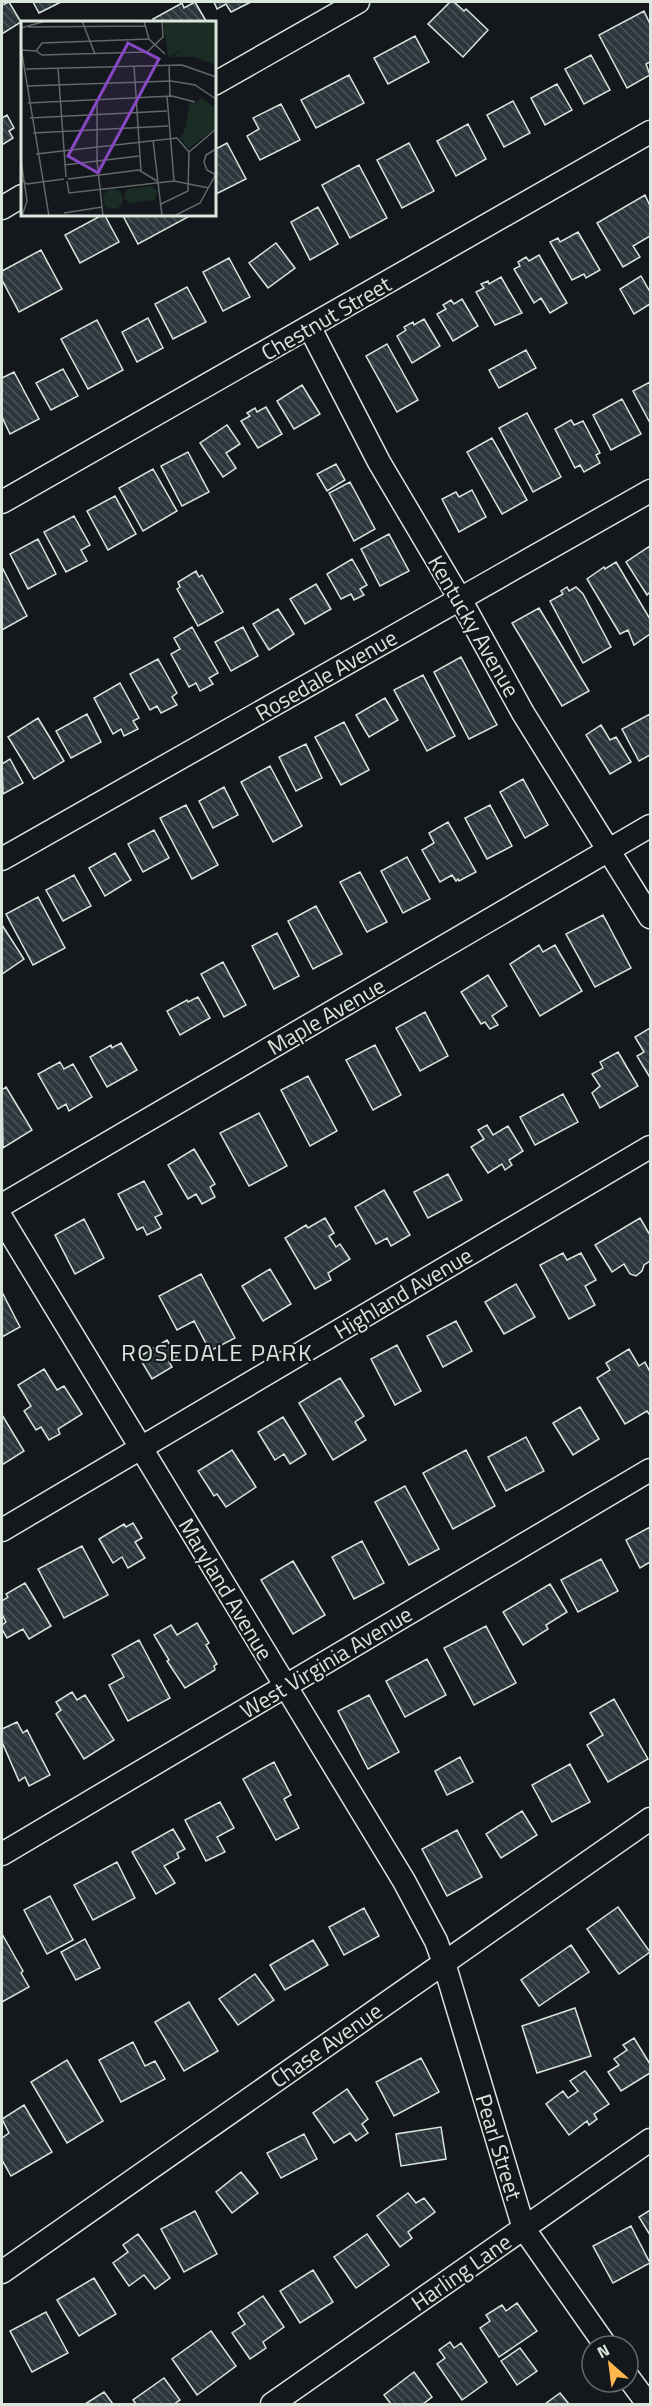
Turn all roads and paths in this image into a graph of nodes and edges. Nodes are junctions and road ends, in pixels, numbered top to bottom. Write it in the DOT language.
graph roads {
  1 [pos="358,2"];
  2 [pos="216,83"];
  3 [pos="651,132"];
  4 [pos="21,197"];
  5 [pos="2,208"];
  6 [pos="310,328"];
  7 [pos="651,491"];
  8 [pos="2,502"];
  9 [pos="460,599"];
  10 [pos="651,826"];
  11 [pos="610,850"];
  12 [pos="2,859"];
  13 [pos="651,917"];
  14 [pos="651,1147"];
  15 [pos="2,1205"];
  16 [pos="2,1219"];
  17 [pos="141,1447"];
  18 [pos="651,1470"];
  19 [pos="2,1530"];
  20 [pos="284,1686"];
  21 [pos="651,1819"];
  22 [pos="2,1854"];
  23 [pos="444,1963"];
  24 [pos="651,2140"];
  25 [pos="524,2229"];
  26 [pos="2,2272"];
  27 [pos="598,2334"];
  28 [pos="272,2404"];
  1 -- 2 [label="street"];
  3 -- 6 [label="street, Chestnut Street"];
  4 -- 5 [label="street"];
  6 -- 8 [label="street, Chestnut Street"];
  6 -- 9 [label="street, Kentucky Avenue"];
  7 -- 9 [label="street, Rosedale Avenue"];
  9 -- 11 [label="street, Kentucky Avenue"];
  9 -- 12 [label="street, Rosedale Avenue"];
  10 -- 11 [label="street, Maple Avenue"];
  11 -- 13 [label="street, Kentucky Avenue"];
  11 -- 15 [label="street, Maple Avenue"];
  14 -- 17 [label="street, Highland Avenue"];
  16 -- 17 [label="street, Maryland Avenue"];
  17 -- 19 [label="street, Highland Avenue"];
  17 -- 20 [label="street, Maryland Avenue"];
  18 -- 20 [label="street, West Virginia Avenue"];
  20 -- 22 [label="street, West Virginia Avenue"];
  20 -- 23 [label="street, Maryland Avenue"];
  21 -- 23 [label="street, Chase Avenue"];
  23 -- 25 [label="street, Pearl Street"];
  23 -- 26 [label="street, Chase Avenue"];
  24 -- 25 [label="street, Harling Lane"];
  25 -- 27 [label="street, Pearl Street"];
  25 -- 28 [label="street, Harling Lane"];
}
